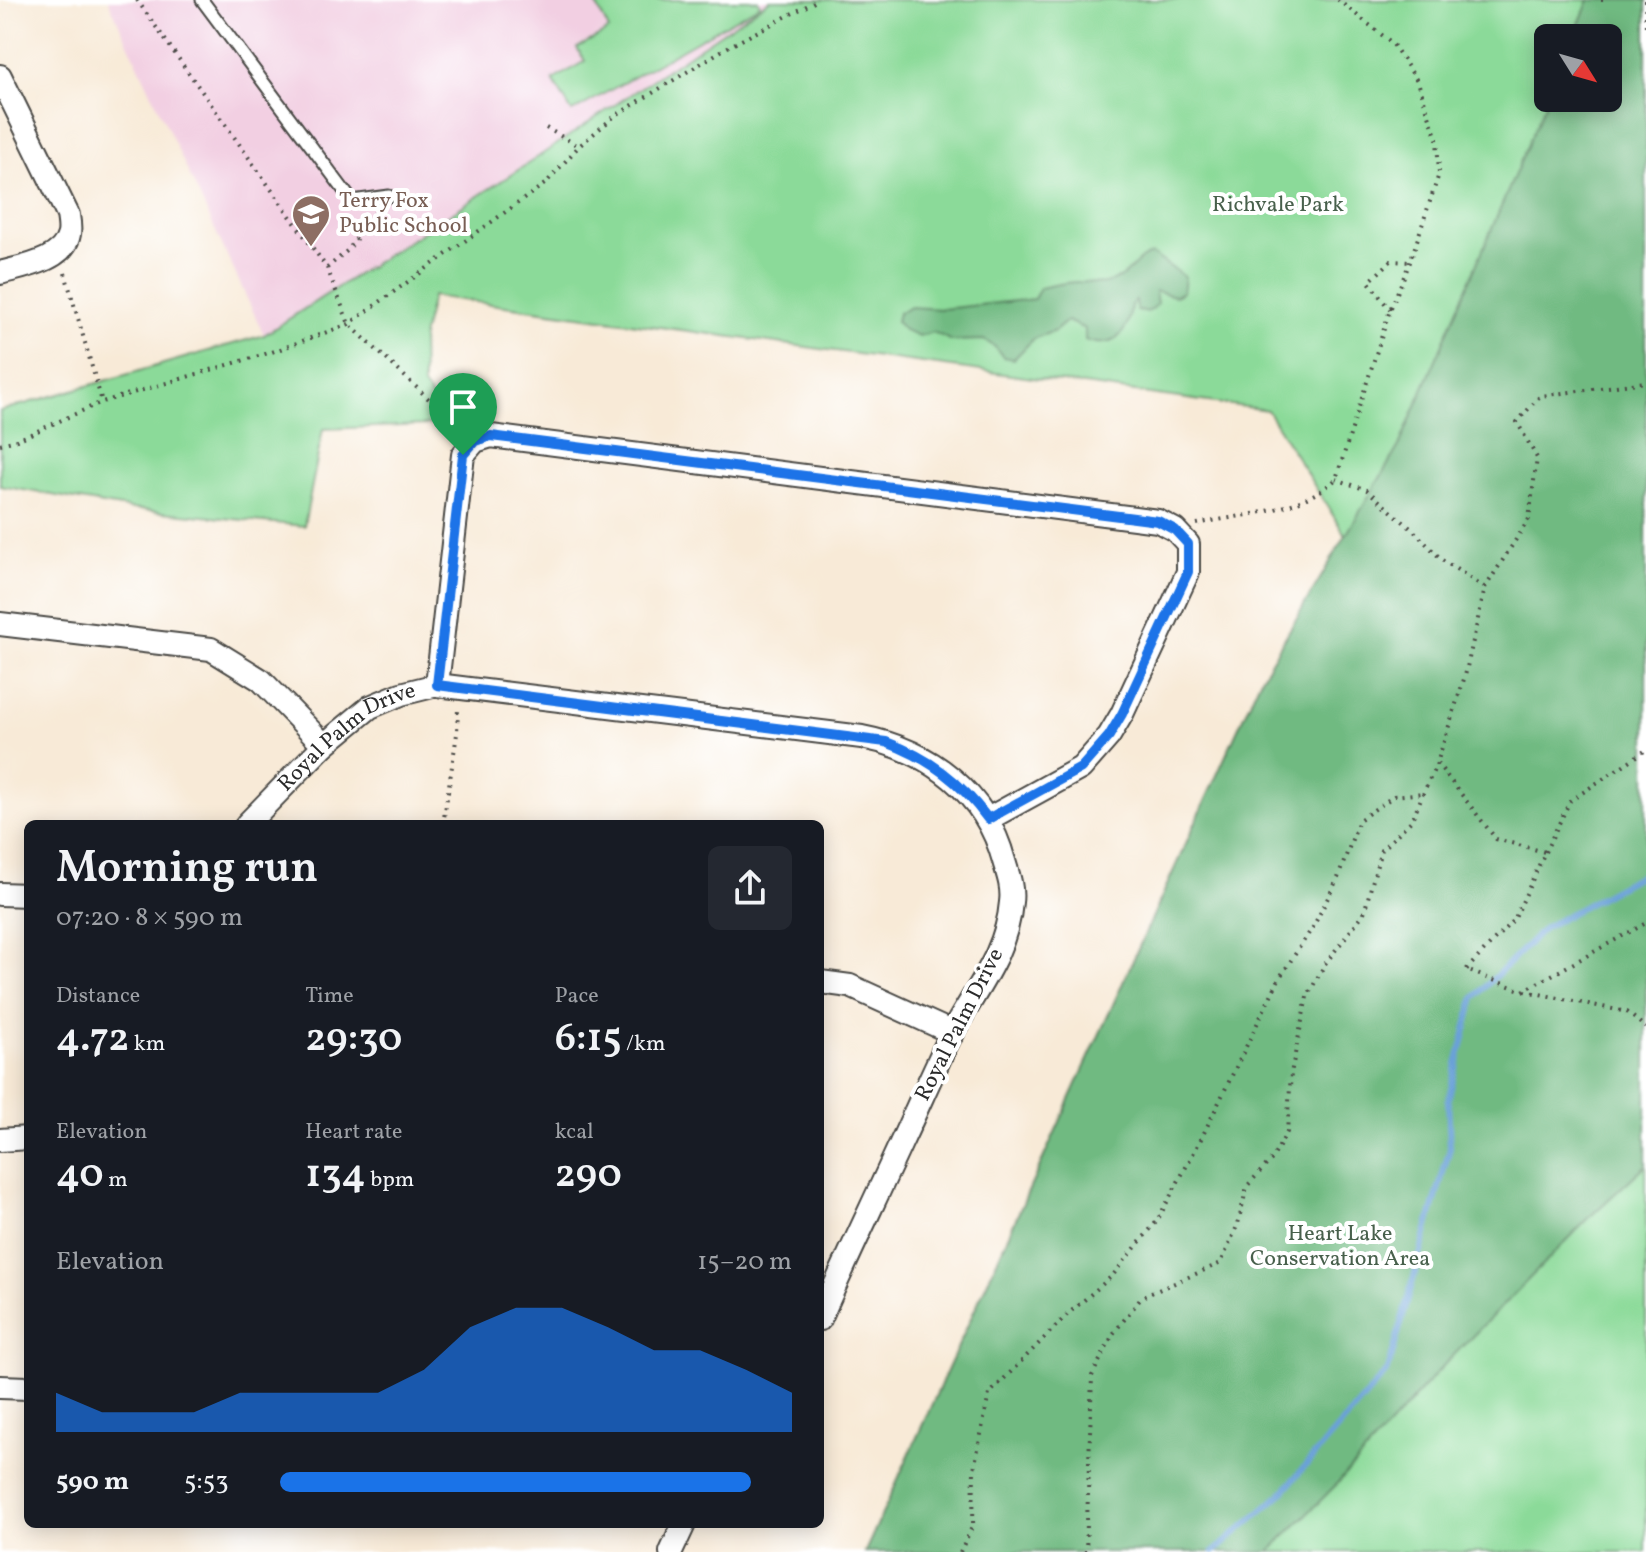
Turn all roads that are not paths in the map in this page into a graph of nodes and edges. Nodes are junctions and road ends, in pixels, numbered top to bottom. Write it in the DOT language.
graph roads {
  1 [pos="202,0"];
  2 [pos="0,76"];
  3 [pos="389,196"];
  4 [pos="0,273"];
  5 [pos="0,624"];
  6 [pos="437,685"];
  7 [pos="324,745"];
  8 [pos="988,819"];
  9 [pos="251,820"];
  10 [pos="0,894"];
  11 [pos="24,895"];
  12 [pos="824,983"];
  13 [pos="953,1033"];
  14 [pos="24,1138"];
  15 [pos="0,1140"];
  16 [pos="829,1273"];
  17 [pos="824,1299"];
  18 [pos="0,1387"];
  19 [pos="24,1388"];
  20 [pos="681,1528"];
  21 [pos="671,1552"];
  1 -- 3 [label="lane"];
  2 -- 4 [label="street"];
  5 -- 7 [label="street"];
  6 -- 7 [label="street, Royal Palm Drive"];
  6 -- 8 [label="street, Royal Palm Drive"];
  6 -- 8 [label="street"];
  7 -- 9 [label="street, Royal Palm Drive"];
  8 -- 13 [label="street, Royal Palm Drive"];
  10 -- 11 [label="street"];
  12 -- 13 [label="street"];
  13 -- 16 [label="street, Royal Palm Drive"];
  14 -- 15 [label="street"];
  16 -- 17 [label="street, Royal Palm Drive"];
  18 -- 19 [label="street"];
  20 -- 21 [label="street"];
}
